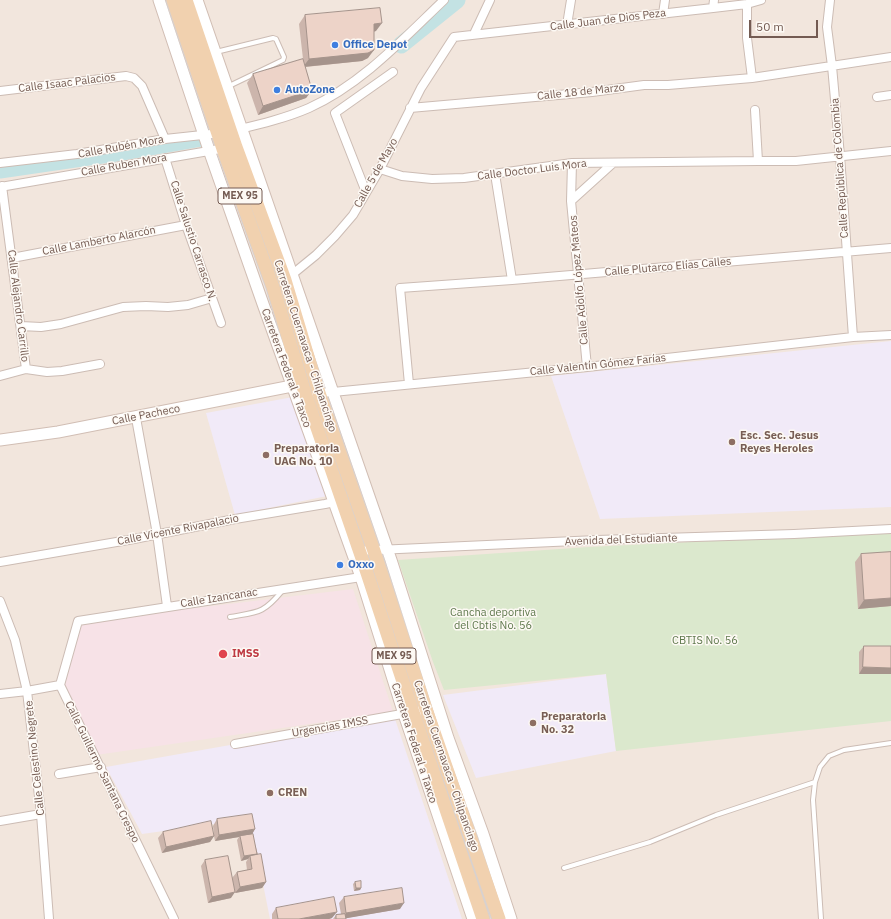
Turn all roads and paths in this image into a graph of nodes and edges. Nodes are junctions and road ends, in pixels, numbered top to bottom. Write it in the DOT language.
graph roads {
  1 [pos="159,0"];
  2 [pos="173,0"];
  3 [pos="186,0"];
  4 [pos="197,0"];
  5 [pos="444,0"];
  6 [pos="490,0"];
  7 [pos="571,0"];
  8 [pos="665,0"];
  9 [pos="761,0"];
  10 [pos="830,0"];
  11 [pos="714,4"];
  12 [pos="747,4"];
  13 [pos="663,14"];
  14 [pos="567,25"];
  15 [pos="474,34"];
  16 [pos="454,37"];
  17 [pos="215,52"];
  18 [pos="891,57"];
  19 [pos="832,66"];
  20 [pos="393,72"];
  21 [pos="752,78"];
  22 [pos="227,86"];
  23 [pos="0,91"];
  24 [pos="891,95"];
  25 [pos="877,97"];
  26 [pos="410,108"];
  27 [pos="755,110"];
  28 [pos="236,130"];
  29 [pos="218,133"];
  30 [pos="204,135"];
  31 [pos="165,139"];
  32 [pos="242,146"];
  33 [pos="223,149"];
  34 [pos="209,150"];
  35 [pos="891,151"];
  36 [pos="840,156"];
  37 [pos="165,158"];
  38 [pos="758,161"];
  39 [pos="0,163"];
  40 [pos="572,163"];
  41 [pos="613,163"];
  42 [pos="380,169"];
  43 [pos="495,174"];
  44 [pos="1,186"];
  45 [pos="366,192"];
  46 [pos="571,201"];
  47 [pos="186,225"];
  48 [pos="891,248"];
  49 [pos="846,252"];
  50 [pos="12,258"];
  51 [pos="579,274"];
  52 [pos="289,277"];
  53 [pos="512,280"];
  54 [pos="273,287"];
  55 [pos="212,298"];
  56 [pos="221,323"];
  57 [pos="21,326"];
  58 [pos="891,335"];
  59 [pos="853,337"];
  60 [pos="100,364"];
  61 [pos="587,367"];
  62 [pos="26,369"];
  63 [pos="0,376"];
  64 [pos="409,384"];
  65 [pos="292,386"];
  66 [pos="319,392"];
  67 [pos="333,392"];
  68 [pos="305,393"];
  69 [pos="136,418"];
  70 [pos="0,440"];
  71 [pos="346,470"];
  72 [pos="329,475"];
  73 [pos="356,498"];
  74 [pos="338,501"];
  75 [pos="891,529"];
  76 [pos="157,534"];
  77 [pos="388,550"];
  78 [pos="355,551"];
  79 [pos="374,551"];
  80 [pos="0,562"];
  81 [pos="361,577"];
  82 [pos="284,588"];
  83 [pos="0,601"];
  84 [pos="167,606"];
  85 [pos="375,610"];
  86 [pos="230,617"];
  87 [pos="410,619"];
  88 [pos="398,623"];
  89 [pos="60,685"];
  90 [pos="27,691"];
  91 [pos="0,694"];
  92 [pos="426,709"];
  93 [pos="408,713"];
  94 [pos="891,743"];
  95 [pos="235,744"];
  96 [pos="101,767"];
  97 [pos="60,774"];
  98 [pos="815,782"];
  99 [pos="41,814"];
  100 [pos="0,821"];
  101 [pos="564,868"];
  102 [pos="492,880"];
  103 [pos="473,889"];
  104 [pos="49,919"];
  105 [pos="174,919"];
  106 [pos="473,919"];
  107 [pos="483,919"];
  108 [pos="499,919"];
  109 [pos="511,919"];
  110 [pos="821,919"];
  1 -- 30 [label="street, Carretera Federal a Taxco"];
  2 -- 29 [label="main road, Carretera Cuernavaca - Chilpancingo / MEX 95"];
  3 -- 28 [label="main road, Carretera Cuernavaca - Chilpancingo / MEX 95"];
  4 -- 17 [label="street"];
  5 -- 28 [label="street, Calle Rubén Mora"];
  6 -- 15 [label="street"];
  7 -- 14 [label="street"];
  8 -- 13 [label="street"];
  9 -- 12 [label="street, Calle Juan de Dios Peza"];
  10 -- 19 [label="street, Calle República de Colombia"];
  11 -- 12 [label="street, Calle Juan de Dios Peza"];
  11 -- 13 [label="street, Calle Juan de Dios Peza"];
  12 -- 21 [label="street"];
  13 -- 14 [label="street, Calle Juan de Dios Peza"];
  14 -- 15 [label="street, Calle Juan de Dios Peza"];
  15 -- 16 [label="street, Calle Juan de Dios Peza"];
  16 -- 26 [label="street, Calle 5 de Mayo"];
  17 -- 22 [label="street"];
  17 -- 22 [label="lane"];
  18 -- 19 [label="street, Calle 18 de Marzo"];
  19 -- 21 [label="street, Calle 18 de Marzo"];
  19 -- 36 [label="street, Calle República de Colombia"];
  20 -- 45 [label="street"];
  21 -- 26 [label="street, Calle 18 de Marzo"];
  22 -- 28 [label="street"];
  23 -- 31 [label="street, Calle Isaac Palacios"];
  24 -- 25 [label="street"];
  26 -- 42 [label="street, Calle 5 de Mayo"];
  27 -- 38 [label="street"];
  28 -- 29 [label="street, Calle Rubén Mora"];
  28 -- 32 [label="main road, Carretera Cuernavaca - Chilpancingo / MEX 95"];
  29 -- 30 [label="street, Calle Rubén Mora"];
  29 -- 33 [label="main road, Carretera Cuernavaca - Chilpancingo / MEX 95"];
  30 -- 31 [label="street, Calle Rubén Mora"];
  30 -- 34 [label="street, Carretera Federal a Taxco"];
  31 -- 39 [label="street, Calle Rubén Mora"];
  32 -- 33 [label="street, Calle Ruben Mora"];
  32 -- 52 [label="main road, Carretera Cuernavaca - Chilpancingo / MEX 95"];
  33 -- 34 [label="street, Calle Ruben Mora"];
  33 -- 54 [label="main road, Carretera Cuernavaca - Chilpancingo / MEX 95"];
  34 -- 37 [label="street, Calle Ruben Mora"];
  34 -- 65 [label="street, Carretera Federal a Taxco"];
  35 -- 36 [label="street, Calle Doctor Luis Mora"];
  36 -- 38 [label="street, Calle Doctor Luis Mora"];
  36 -- 49 [label="street, Calle República de Colombia"];
  37 -- 44 [label="street, Calle Ruben Mora"];
  37 -- 47 [label="street, Calle Salustio Carrasco N."];
  38 -- 41 [label="street, Calle Doctor Luis Mora"];
  40 -- 41 [label="street, Calle Doctor Luis Mora"];
  40 -- 43 [label="street, Calle Doctor Luis Mora"];
  40 -- 46 [label="street"];
  41 -- 46 [label="street, Calle Adolfo López Mateos"];
  42 -- 43 [label="street, Calle Doctor Luis Mora"];
  42 -- 45 [label="street, Calle 5 de Mayo"];
  43 -- 53 [label="street"];
  44 -- 50 [label="street, Calle Alejandro Carrillo"];
  45 -- 52 [label="street, Calle 5 de Mayo"];
  46 -- 51 [label="street, Calle Adolfo López Mateos"];
  47 -- 50 [label="street, Calle Lamberto Alarcón"];
  47 -- 55 [label="street, Calle Salustio Carrasco N."];
  48 -- 49 [label="street, Calle Plutarco Elías Calles"];
  49 -- 51 [label="street, Calle Plutarco Elías Calles"];
  49 -- 59 [label="street, Calle República de Colombia"];
  50 -- 57 [label="street, Calle Alejandro Carrillo"];
  51 -- 53 [label="street, Calle Plutarco Elías Calles"];
  51 -- 61 [label="street, Calle Adolfo López Mateos"];
  52 -- 54 [label="street, Calle 5 de Mayo"];
  52 -- 66 [label="main road, Carretera Cuernavaca - Chilpancingo / MEX 95"];
  52 -- 67 [label="street"];
  53 -- 64 [label="street, Calle Plutarco Elías Calles"];
  54 -- 68 [label="main road, Carretera Cuernavaca - Chilpancingo / MEX 95"];
  55 -- 56 [label="street, Calle Salustio Carrasco N."];
  55 -- 57 [label="street"];
  57 -- 62 [label="street, Calle Alejandro Carrillo"];
  58 -- 59 [label="street, Calle Valentín Gómez Farías"];
  59 -- 61 [label="street, Calle Valentín Gómez Farías"];
  60 -- 62 [label="street, Calle Alejandro Carrillo"];
  61 -- 64 [label="street, Calle Valentín Gómez Farías"];
  62 -- 63 [label="street"];
  64 -- 67 [label="street, Calle Valentín Gómez Farías"];
  65 -- 69 [label="street, Calle Pacheco"];
  65 -- 72 [label="street, Carretera Federal a Taxco"];
  66 -- 67 [label="street, Calle Valentín Gómez Farías"];
  66 -- 68 [label="street, Calle Valentín Gómez Farías"];
  66 -- 71 [label="main road, Carretera Cuernavaca - Chilpancingo / MEX 95"];
  67 -- 77 [label="street"];
  68 -- 72 [label="main road, Carretera Cuernavaca - Chilpancingo / MEX 95"];
  69 -- 70 [label="street, Calle Pacheco"];
  69 -- 76 [label="street"];
  71 -- 72 [label="street"];
  71 -- 73 [label="main road, Carretera Cuernavaca - Chilpancingo / MEX 95"];
  72 -- 74 [label="main road, Carretera Cuernavaca - Chilpancingo / MEX 95"];
  73 -- 74 [label="street, Calle Vicente Rivapalacio"];
  73 -- 79 [label="main road, Carretera Cuernavaca - Chilpancingo / MEX 95"];
  74 -- 76 [label="street, Calle Vicente Rivapalacio"];
  74 -- 78 [label="main road, Carretera Cuernavaca - Chilpancingo / MEX 95"];
  75 -- 77 [label="street, Avenida del Estudiante"];
  76 -- 80 [label="street, Calle Vicente Rivapalacio"];
  76 -- 84 [label="street"];
  77 -- 79 [label="street, Avenida del Estudiante"];
  77 -- 87 [label="street"];
  78 -- 79 [label="street, Avenida del Estudiante"];
  78 -- 81 [label="street"];
  78 -- 85 [label="main road, Carretera Cuernavaca - Chilpancingo / MEX 95"];
  79 -- 88 [label="main road, Carretera Cuernavaca - Chilpancingo / MEX 95"];
  81 -- 82 [label="street, Calle Izancanac"];
  81 -- 85 [label="street"];
  82 -- 84 [label="street, Calle Izancanac"];
  82 -- 86 [label="lane"];
  83 -- 90 [label="street, Calle Celestino Negrete"];
  84 -- 89 [label="street, Calle Izancanac"];
  85 -- 93 [label="main road, Carretera Cuernavaca - Chilpancingo / MEX 95"];
  87 -- 88 [label="street"];
  87 -- 102 [label="street"];
  88 -- 92 [label="main road, Carretera Cuernavaca - Chilpancingo / MEX 95"];
  89 -- 90 [label="street"];
  89 -- 96 [label="street, Calle Guillermo Santana Crespo"];
  90 -- 91 [label="street"];
  90 -- 99 [label="street, Calle Celestino Negrete"];
  92 -- 93 [label="street, Urgencias IMSS"];
  92 -- 102 [label="main road, Carretera Cuernavaca - Chilpancingo / MEX 95"];
  93 -- 95 [label="street, Urgencias IMSS"];
  93 -- 103 [label="main road, Carretera Cuernavaca - Chilpancingo / MEX 95"];
  93 -- 106 [label="street, Carretera Federal a Taxco"];
  94 -- 98 [label="lane"];
  96 -- 97 [label="street"];
  96 -- 105 [label="street, Calle Guillermo Santana Crespo"];
  98 -- 101 [label="lane"];
  98 -- 110 [label="lane"];
  99 -- 100 [label="street"];
  99 -- 104 [label="street, Calle Celestino Negrete"];
  102 -- 103 [label="street"];
  102 -- 108 [label="main road, Carretera Cuernavaca - Chilpancingo / MEX 95"];
  102 -- 109 [label="street"];
  103 -- 107 [label="main road, Carretera Cuernavaca - Chilpancingo / MEX 95"];
}
